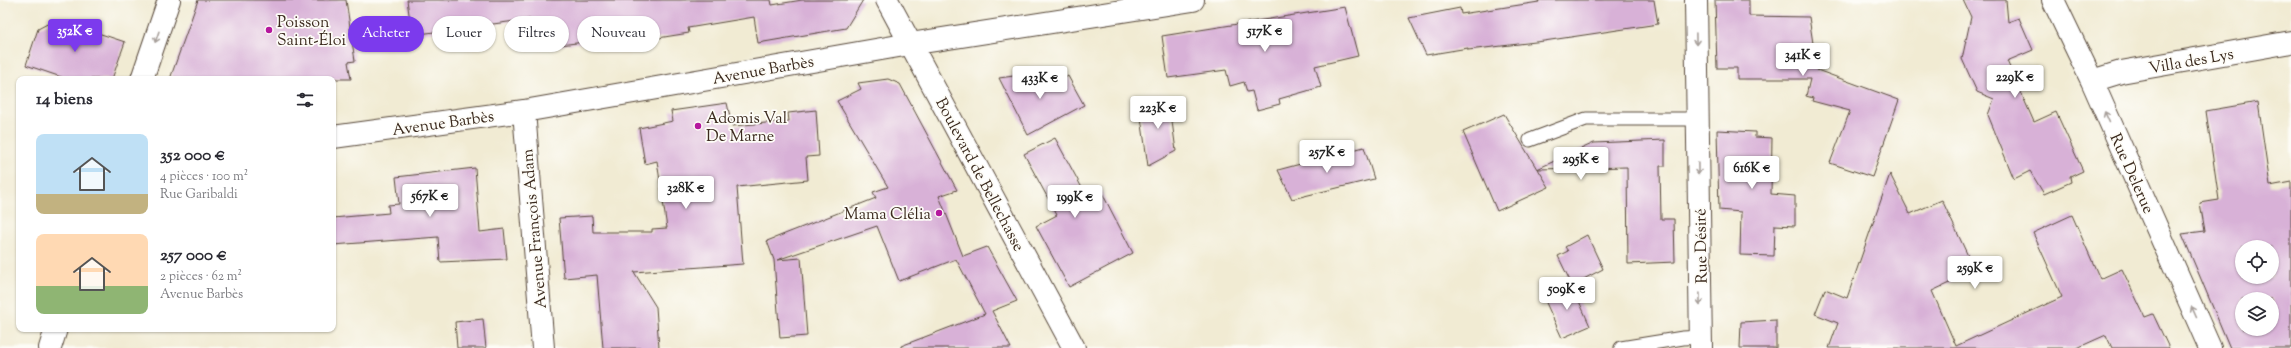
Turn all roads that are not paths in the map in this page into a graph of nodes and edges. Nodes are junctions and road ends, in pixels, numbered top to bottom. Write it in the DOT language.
graph roads {
  1 [pos="169,0"];
  2 [pos="887,0"];
  3 [pos="1193,0"];
  4 [pos="1696,0"];
  5 [pos="2053,0"];
  6 [pos="2291,42"];
  7 [pos="910,44"];
  8 [pos="143,76"];
  9 [pos="2092,81"];
  10 [pos="524,111"];
  11 [pos="1698,119"];
  12 [pos="336,137"];
  13 [pos="1530,140"];
  14 [pos="55,332"];
  15 [pos="1701,342"];
  16 [pos="50,348"];
  17 [pos="543,348"];
  18 [pos="1074,348"];
  19 [pos="1621,348"];
  20 [pos="2210,348"];
  1 -- 8 [label="street, one-way"];
  2 -- 7 [label="street, Boulevard de Bellechasse"];
  3 -- 7 [label="street, Avenue Barbès"];
  4 -- 11 [label="street, Rue Désiré, one-way"];
  5 -- 9 [label="street, Rue Delerue"];
  6 -- 9 [label="street, Villa des Lys"];
  7 -- 10 [label="street, Avenue Barbès"];
  7 -- 18 [label="street, Boulevard de Bellechasse"];
  20 -- 9 [label="street, Rue Delerue, one-way"];
  10 -- 12 [label="street, Avenue Barbès"];
  10 -- 17 [label="street, Avenue François Adam"];
  11 -- 13 [label="lane"];
  11 -- 15 [label="street, Rue Désiré, one-way"];
  14 -- 16 [label="street"];
  15 -- 19 [label="lane"];
}
